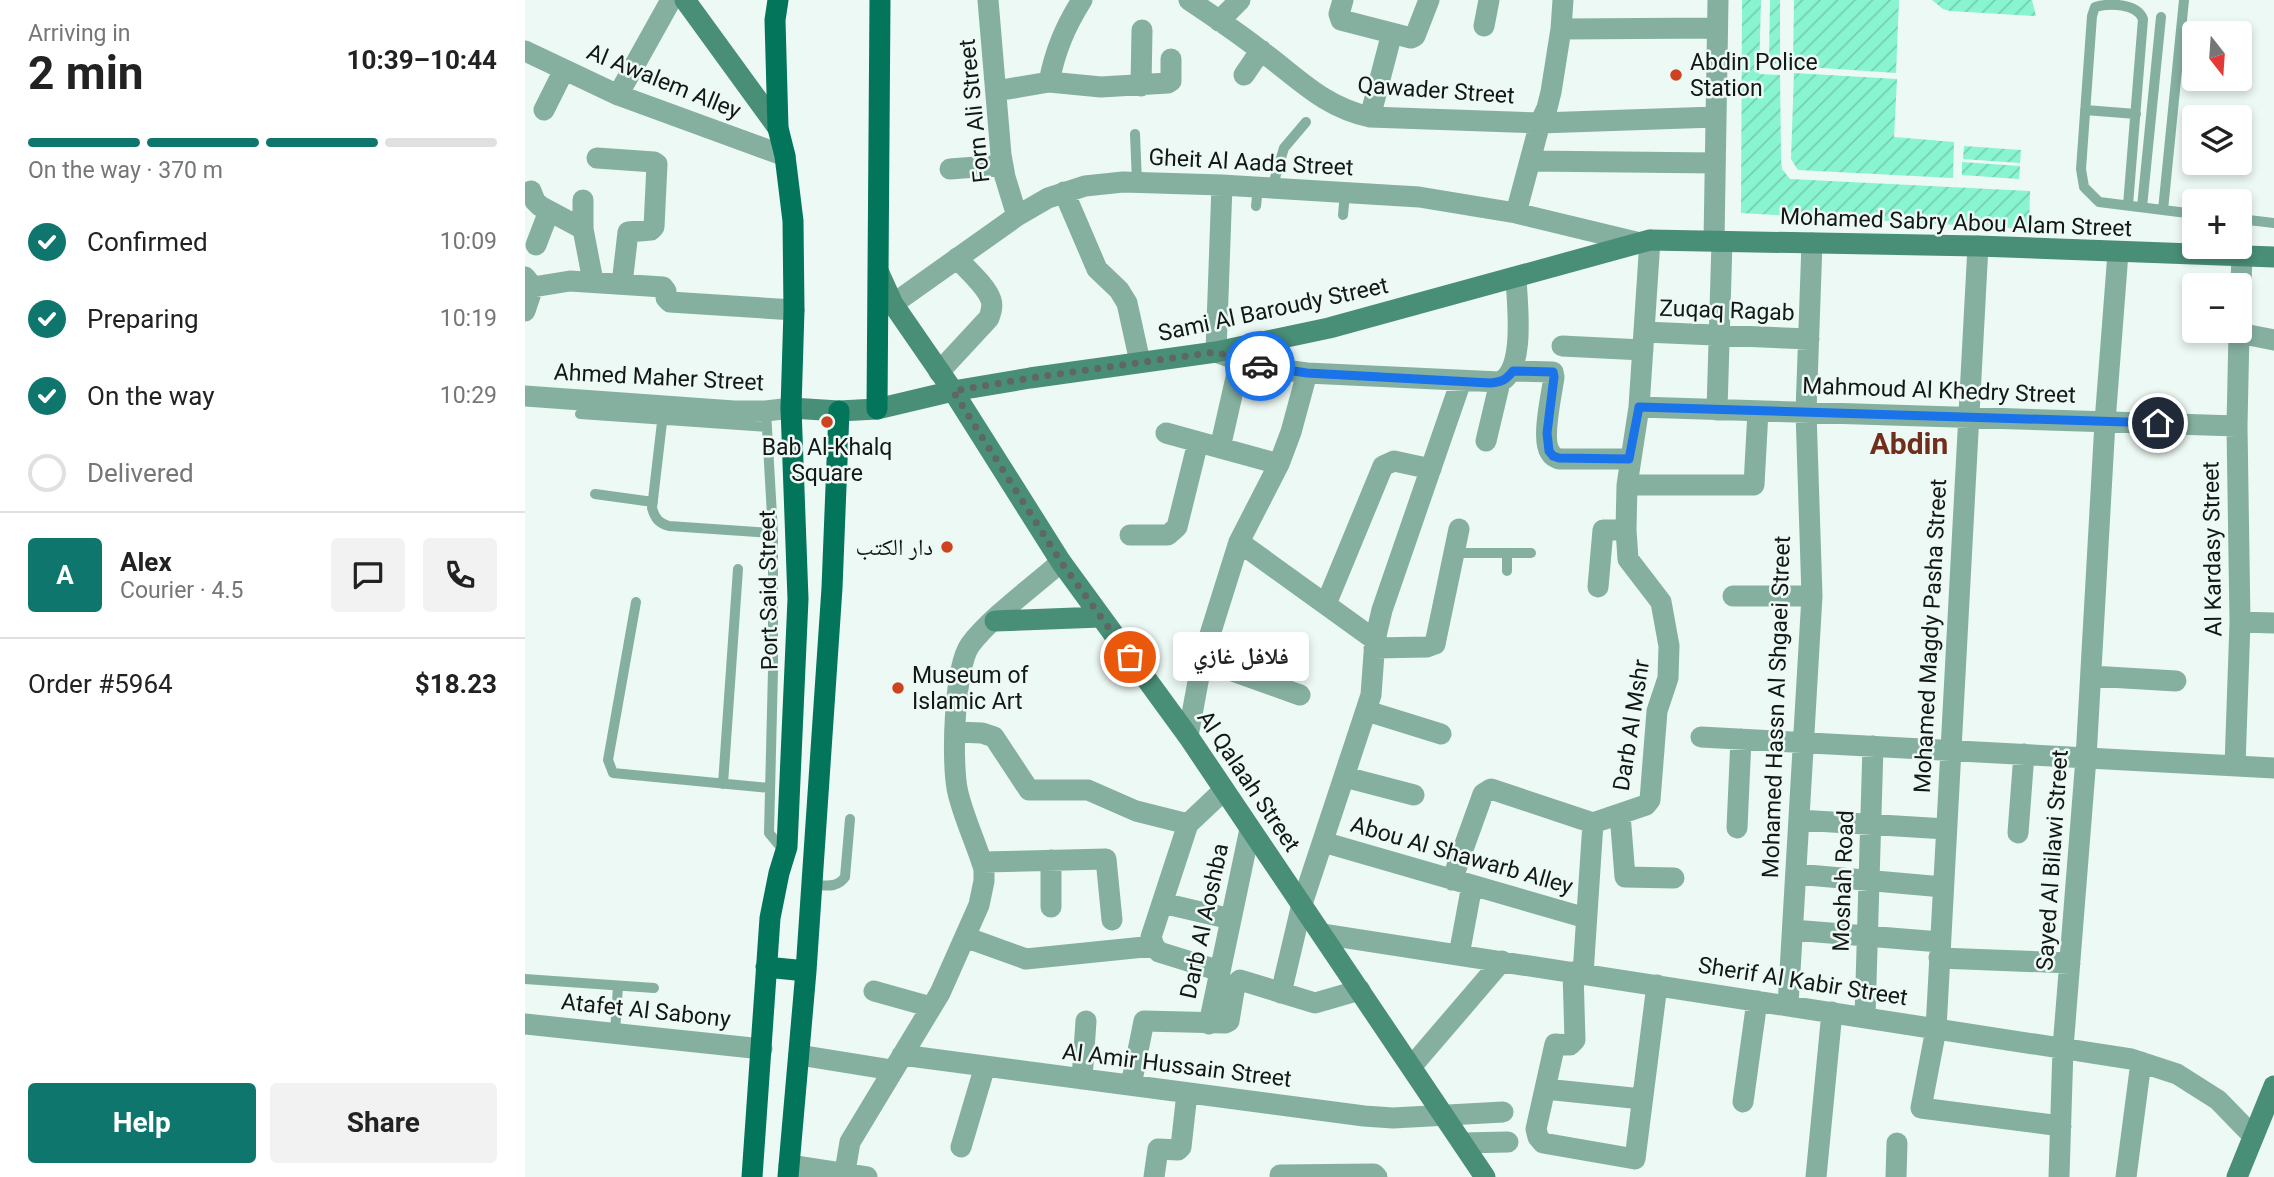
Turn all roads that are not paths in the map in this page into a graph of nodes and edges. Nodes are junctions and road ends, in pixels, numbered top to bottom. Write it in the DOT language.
graph roads {
  1 [pos="671,0"];
  2 [pos="685,0"];
  3 [pos="778,0"];
  4 [pos="880,0"];
  5 [pos="988,0"];
  6 [pos="1081,0"];
  7 [pos="1189,0"];
  8 [pos="1240,0"];
  9 [pos="1343,0"];
  10 [pos="1429,0"];
  11 [pos="1489,0"];
  12 [pos="1563,0"];
  13 [pos="1718,0"];
  14 [pos="2184,0"];
  15 [pos="2161,17"];
  16 [pos="1219,21"];
  17 [pos="1484,26"];
  18 [pos="1717,28"];
  19 [pos="1561,29"];
  20 [pos="1142,30"];
  21 [pos="1392,33"];
  22 [pos="1261,50"];
  23 [pos="525,51"];
  24 [pos="1171,59"];
  25 [pos="564,70"];
  26 [pos="1244,75"];
  27 [pos="1049,82"];
  28 [pos="1141,86"];
  29 [pos="996,91"];
  30 [pos="618,95"];
  31 [pos="544,110"];
  32 [pos="2085,110"];
  33 [pos="2136,114"];
  34 [pos="1370,117"];
  35 [pos="1715,117"];
  36 [pos="1305,122"];
  37 [pos="1540,123"];
  38 [pos="778,128"];
  39 [pos="1135,134"];
  40 [pos="785,156"];
  41 [pos="597,158"];
  42 [pos="1530,161"];
  43 [pos="1715,163"];
  44 [pos="1003,165"];
  45 [pos="950,169"];
  46 [pos="1137,182"];
  47 [pos="1222,185"];
  48 [pos="531,191"];
  49 [pos="1064,192"];
  50 [pos="1262,194"];
  51 [pos="583,200"];
  52 [pos="2128,205"];
  53 [pos="2142,207"];
  54 [pos="2163,210"];
  55 [pos="549,211"];
  56 [pos="2182,212"];
  57 [pos="1516,213"];
  58 [pos="1017,216"];
  59 [pos="2252,220"];
  60 [pos="2274,223"];
  61 [pos="583,229"];
  62 [pos="1643,241"];
  63 [pos="1718,242"];
  64 [pos="1812,243"];
  65 [pos="536,245"];
  66 [pos="1978,246"];
  67 [pos="2118,253"];
  68 [pos="2182,255"];
  69 [pos="2252,257"];
  70 [pos="2274,257"];
  71 [pos="957,258"];
  72 [pos="879,273"];
  73 [pos="1516,278"];
  74 [pos="593,281"];
  75 [pos="529,282"];
  76 [pos="622,284"];
  77 [pos="893,304"];
  78 [pos="794,310"];
  79 [pos="525,311"];
  80 [pos="2252,335"];
  81 [pos="1718,336"];
  82 [pos="1809,339"];
  83 [pos="2274,340"];
  84 [pos="1643,341"];
  85 [pos="2239,343"];
  86 [pos="1562,346"];
  87 [pos="1216,352"];
  88 [pos="1240,360"];
  89 [pos="1140,362"];
  90 [pos="939,372"];
  91 [pos="1307,373"];
  92 [pos="1506,377"];
  93 [pos="1461,381"];
  94 [pos="953,391"];
  95 [pos="526,403"];
  96 [pos="1639,407"];
  97 [pos="790,408"];
  98 [pos="877,409"];
  99 [pos="839,411"];
  100 [pos="1717,411"];
  101 [pos="1758,411"];
  102 [pos="1806,412"];
  103 [pos="663,413"];
  104 [pos="580,414"];
  105 [pos="1967,418"];
  106 [pos="766,419"];
  107 [pos="2105,422"];
  108 [pos="2237,426"];
  109 [pos="1166,433"];
  110 [pos="1486,441"];
  111 [pos="1198,442"];
  112 [pos="1220,448"];
  113 [pos="1629,459"];
  114 [pos="1279,464"];
  115 [pos="1431,469"];
  116 [pos="1627,485"];
  117 [pos="595,494"];
  118 [pos="653,502"];
  119 [pos="1459,529"];
  120 [pos="1626,530"];
  121 [pos="773,533"];
  122 [pos="1130,535"];
  123 [pos="1239,542"];
  124 [pos="1454,553"];
  125 [pos="1507,553"];
  126 [pos="1531,553"];
  127 [pos="1061,562"];
  128 [pos="739,569"];
  129 [pos="1507,571"];
  130 [pos="1598,587"];
  131 [pos="1733,596"];
  132 [pos="1812,596"];
  133 [pos="636,602"];
  134 [pos="1326,604"];
  135 [pos="1101,617"];
  136 [pos="995,621"];
  137 [pos="2241,622"];
  138 [pos="2274,623"];
  139 [pos="1374,644"];
  140 [pos="1202,660"];
  141 [pos="2091,676"];
  142 [pos="2176,681"];
  143 [pos="1300,695"];
  144 [pos="1367,711"];
  145 [pos="956,732"];
  146 [pos="1441,734"];
  147 [pos="1188,736"];
  148 [pos="1701,737"];
  149 [pos="1741,739"];
  150 [pos="1803,743"];
  151 [pos="1873,746"];
  152 [pos="1950,751"];
  153 [pos="2024,754"];
  154 [pos="2086,758"];
  155 [pos="2235,766"];
  156 [pos="2274,768"];
  157 [pos="1345,776"];
  158 [pos="723,784"];
  159 [pos="770,788"];
  160 [pos="1224,790"];
  161 [pos="1414,795"];
  162 [pos="1620,814"];
  163 [pos="850,819"];
  164 [pos="1799,820"];
  165 [pos="1593,823"];
  166 [pos="1188,824"];
  167 [pos="1871,824"];
  168 [pos="1737,828"];
  169 [pos="1250,829"];
  170 [pos="1946,829"];
  171 [pos="2018,833"];
  172 [pos="1323,842"];
  173 [pos="787,847"];
  174 [pos="1051,860"];
  175 [pos="982,862"];
  176 [pos="1796,874"];
  177 [pos="1674,878"];
  178 [pos="1869,881"];
  179 [pos="1462,882"];
  180 [pos="812,885"];
  181 [pos="1943,887"];
  182 [pos="1162,903"];
  183 [pos="1302,905"];
  184 [pos="1052,907"];
  185 [pos="1586,918"];
  186 [pos="1231,919"];
  187 [pos="1112,920"];
  188 [pos="1793,930"];
  189 [pos="1322,934"];
  190 [pos="1867,936"];
  191 [pos="965,937"];
  192 [pos="1154,946"];
  193 [pos="1940,950"];
  194 [pos="1459,955"];
  195 [pos="1502,961"];
  196 [pos="2070,964"];
  197 [pos="766,967"];
  198 [pos="806,971"];
  199 [pos="1220,971"];
  200 [pos="1578,973"];
  201 [pos="525,979"];
  202 [pos="1657,985"];
  203 [pos="618,986"];
  204 [pos="654,988"];
  205 [pos="1360,990"];
  206 [pos="874,991"];
  207 [pos="1281,993"];
  208 [pos="1757,1000"];
  209 [pos="1788,1005"];
  210 [pos="931,1007"];
  211 [pos="1832,1012"];
  212 [pos="1865,1017"];
  213 [pos="1086,1021"];
  214 [pos="525,1024"];
  215 [pos="1209,1024"];
  216 [pos="1936,1029"];
  217 [pos="615,1032"];
  218 [pos="2063,1048"];
  219 [pos="761,1049"];
  220 [pos="799,1055"];
  221 [pos="2141,1062"];
  222 [pos="897,1063"];
  223 [pos="985,1066"];
  224 [pos="1412,1066"];
  225 [pos="1082,1079"];
  226 [pos="1131,1085"];
  227 [pos="2274,1086"];
  228 [pos="1545,1089"];
  229 [pos="1187,1093"];
  230 [pos="1642,1099"];
  231 [pos="1743,1102"];
  232 [pos="1503,1112"];
  233 [pos="1445,1114"];
  234 [pos="2274,1120"];
  235 [pos="2061,1126"];
  236 [pos="2252,1135"];
  237 [pos="1508,1142"];
  238 [pos="1463,1143"];
  239 [pos="1897,1143"];
  240 [pos="961,1147"];
  241 [pos="789,1171"];
  242 [pos="1280,1175"];
  243 [pos="844,1176"];
  244 [pos="752,1177"];
  245 [pos="867,1177"];
  246 [pos="1154,1177"];
  247 [pos="1377,1177"];
  248 [pos="1485,1177"];
  249 [pos="1816,1177"];
  250 [pos="1896,1177"];
  251 [pos="2059,1177"];
  252 [pos="2126,1177"];
  253 [pos="2237,1177"];
  1 -- 30 [label="street"];
  2 -- 38 [label="main road"];
  3 -- 38 [label="main road, Port Said Street"];
  4 -- 72 [label="main road"];
  5 -- 29 [label="street, Forn Ali Street"];
  6 -- 27 [label="street"];
  7 -- 16 [label="street, Qawader Street"];
  8 -- 16 [label="street"];
  9 -- 21 [label="street"];
  10 -- 21 [label="street"];
  11 -- 17 [label="street"];
  12 -- 19 [label="street"];
  13 -- 18 [label="street"];
  14 -- 54 [label="lane"];
  15 -- 53 [label="lane"];
  16 -- 22 [label="street, Qawader Street"];
  18 -- 19 [label="street"];
  18 -- 35 [label="street"];
  19 -- 37 [label="street"];
  20 -- 28 [label="street"];
  21 -- 34 [label="street"];
  22 -- 26 [label="street"];
  22 -- 34 [label="street, Qawader Street"];
  23 -- 25 [label="street, Al Awalem Alley"];
  24 -- 28 [label="street"];
  25 -- 30 [label="street, Al Awalem Alley"];
  25 -- 31 [label="street"];
  27 -- 28 [label="street"];
  27 -- 29 [label="street"];
  29 -- 44 [label="street, Forn Ali Street"];
  30 -- 40 [label="street, Al Awalem Alley"];
  32 -- 33 [label="lane"];
  32 -- 33 [label="lane"];
  32 -- 52 [label="lane"];
  33 -- 52 [label="lane"];
  34 -- 37 [label="street, Qawader Street"];
  35 -- 37 [label="street, Qawader Street"];
  35 -- 43 [label="street"];
  36 -- 50 [label="lane"];
  37 -- 42 [label="street"];
  38 -- 40 [label="main road, Port Said Street"];
  39 -- 46 [label="lane"];
  40 -- 78 [label="main road, Port Said Street"];
  41 -- 76 [label="street"];
  42 -- 43 [label="street"];
  42 -- 57 [label="street"];
  43 -- 63 [label="street"];
  44 -- 45 [label="street"];
  44 -- 58 [label="street, Forn Ali Street"];
  46 -- 47 [label="street, Gheit Al Aada Street"];
  46 -- 49 [label="street, Gheit Al Aada Street"];
  47 -- 50 [label="street, Gheit Al Aada Street"];
  47 -- 87 [label="street"];
  48 -- 55 [label="street"];
  49 -- 58 [label="street, Gheit Al Aada Street"];
  49 -- 89 [label="street"];
  50 -- 57 [label="street, Gheit Al Aada Street"];
  51 -- 61 [label="street"];
  52 -- 53 [label="lane"];
  53 -- 54 [label="lane"];
  54 -- 56 [label="lane"];
  55 -- 61 [label="street"];
  55 -- 65 [label="street"];
  57 -- 62 [label="street, Gheit Al Aada Street"];
  58 -- 71 [label="street, Gheit Al Aada Street"];
  59 -- 60 [label="lane"];
  61 -- 74 [label="street"];
  62 -- 63 [label="main road, Mohamed Sabry Abou Alam Street"];
  62 -- 73 [label="main road, Sami Al Baroudy Street"];
  62 -- 84 [label="street, Darb Al Mshr"];
  63 -- 64 [label="main road, Mohamed Sabry Abou Alam Street"];
  63 -- 81 [label="street"];
  64 -- 66 [label="main road, Mohamed Sabry Abou Alam Street"];
  64 -- 82 [label="street, Mohamed Hassn Al Shgaei Street"];
  66 -- 67 [label="main road, Mohamed Sabry Abou Alam Street"];
  66 -- 105 [label="street, Mohamed Magdy Pasha Street"];
  67 -- 68 [label="main road, Mohamed Sabry Abou Alam Street"];
  67 -- 107 [label="street, Sayed Al Bilawi Street"];
  69 -- 70 [label="main road, Mohamed Sabry Abou Alam Street"];
  71 -- 77 [label="street, Gheit Al Aada Street"];
  71 -- 90 [label="street"];
  72 -- 77 [label="main road, Al Qalaah Street"];
  72 -- 98 [label="main road"];
  73 -- 87 [label="main road, Sami Al Baroudy Street"];
  73 -- 92 [label="street"];
  74 -- 75 [label="street"];
  74 -- 76 [label="street"];
  75 -- 79 [label="street"];
  76 -- 78 [label="street"];
  77 -- 90 [label="main road, Al Qalaah Street"];
  78 -- 97 [label="main road, Port Said Street"];
  80 -- 83 [label="street"];
  81 -- 82 [label="street, Zuqaq Ragab"];
  81 -- 84 [label="street, Zuqaq Ragab"];
  81 -- 100 [label="street"];
  82 -- 102 [label="street, Mohamed Hassn Al Shgaei Street"];
  84 -- 86 [label="street"];
  84 -- 96 [label="street, Darb Al Mshr"];
  85 -- 108 [label="street, Al Kardasy Street"];
  87 -- 88 [label="street"];
  87 -- 89 [label="main road, Sami Al Baroudy Street"];
  88 -- 91 [label="street"];
  88 -- 112 [label="street"];
  89 -- 94 [label="main road, Sami Al Baroudy Street"];
  90 -- 94 [label="main road, Al Qalaah Street"];
  91 -- 93 [label="street"];
  91 -- 114 [label="street"];
  92 -- 93 [label="street"];
  92 -- 110 [label="street"];
  92 -- 113 [label="street"];
  93 -- 115 [label="street"];
  94 -- 98 [label="main road, Sami Al Baroudy Street"];
  94 -- 127 [label="main road, Al Qalaah Street"];
  95 -- 103 [label="street, Ahmed Maher Street"];
  96 -- 100 [label="street, Mahmoud Al Khedry Street"];
  96 -- 113 [label="street, Darb Al Mshr"];
  97 -- 99 [label="main road, Sami Al Baroudy Street"];
  97 -- 106 [label="street, Ahmed Maher Street"];
  97 -- 173 [label="main road, Port Said Street"];
  98 -- 99 [label="main road, Sami Al Baroudy Street"];
  99 -- 180 [label="main road"];
  100 -- 101 [label="street, Mahmoud Al Khedry Street"];
  101 -- 102 [label="street, Mahmoud Al Khedry Street"];
  101 -- 116 [label="street"];
  102 -- 105 [label="street, Mahmoud Al Khedry Street"];
  102 -- 132 [label="street, Mohamed Hassn Al Shgaei Street"];
  103 -- 104 [label="lane"];
  103 -- 106 [label="street, Ahmed Maher Street"];
  103 -- 118 [label="lane"];
  105 -- 107 [label="street, Mahmoud Al Khedry Street"];
  105 -- 152 [label="street, Mohamed Magdy Pasha Street"];
  106 -- 121 [label="lane"];
  107 -- 108 [label="street, Mahmoud Al Khedry Street"];
  107 -- 141 [label="street, Sayed Al Bilawi Street"];
  108 -- 137 [label="street, Al Kardasy Street"];
  109 -- 111 [label="street"];
  111 -- 112 [label="street"];
  111 -- 122 [label="street"];
  112 -- 114 [label="street"];
  113 -- 116 [label="street, Darb Al Mshr"];
  114 -- 123 [label="street"];
  115 -- 134 [label="street"];
  115 -- 139 [label="street"];
  116 -- 120 [label="street, Darb Al Mshr"];
  117 -- 118 [label="lane"];
  118 -- 121 [label="lane"];
  119 -- 124 [label="street"];
  120 -- 130 [label="street"];
  120 -- 162 [label="street, Darb Al Mshr"];
  121 -- 159 [label="lane"];
  123 -- 134 [label="street"];
  123 -- 140 [label="street"];
  124 -- 125 [label="lane"];
  124 -- 139 [label="street"];
  125 -- 126 [label="lane"];
  125 -- 129 [label="lane"];
  127 -- 135 [label="main road, Al Qalaah Street"];
  127 -- 136 [label="street"];
  128 -- 158 [label="lane"];
  131 -- 132 [label="street"];
  132 -- 150 [label="street, Mohamed Hassn Al Shgaei Street"];
  133 -- 158 [label="lane"];
  134 -- 139 [label="street"];
  135 -- 136 [label="main road"];
  135 -- 147 [label="main road, Al Qalaah Street"];
  136 -- 145 [label="street"];
  137 -- 138 [label="street"];
  137 -- 155 [label="street, Al Kardasy Street"];
  139 -- 144 [label="street"];
  140 -- 143 [label="street"];
  140 -- 147 [label="street"];
  141 -- 142 [label="street"];
  141 -- 154 [label="street, Sayed Al Bilawi Street"];
  144 -- 146 [label="street"];
  144 -- 157 [label="street"];
  145 -- 166 [label="street"];
  145 -- 175 [label="street"];
  147 -- 160 [label="main road, Al Qalaah Street"];
  148 -- 149 [label="street"];
  149 -- 150 [label="street"];
  149 -- 168 [label="street"];
  150 -- 151 [label="street"];
  150 -- 164 [label="street, Mohamed Hassn Al Shgaei Street"];
  151 -- 152 [label="street"];
  151 -- 167 [label="street, Moshah Road"];
  152 -- 153 [label="street"];
  152 -- 170 [label="street, Mohamed Magdy Pasha Street"];
  153 -- 154 [label="street"];
  153 -- 171 [label="street"];
  154 -- 155 [label="street"];
  154 -- 196 [label="street, Sayed Al Bilawi Street"];
  155 -- 156 [label="street"];
  157 -- 161 [label="street"];
  157 -- 172 [label="street"];
  158 -- 159 [label="lane"];
  159 -- 173 [label="lane"];
  160 -- 166 [label="street"];
  160 -- 169 [label="main road, Al Qalaah Street"];
  162 -- 165 [label="street, Darb Al Mshr"];
  162 -- 177 [label="street"];
  163 -- 180 [label="lane"];
  164 -- 167 [label="street"];
  164 -- 176 [label="street, Mohamed Hassn Al Shgaei Street"];
  165 -- 179 [label="street"];
  165 -- 185 [label="street"];
  166 -- 182 [label="street"];
  167 -- 170 [label="street"];
  167 -- 178 [label="street, Moshah Road"];
  169 -- 183 [label="main road, Al Qalaah Street"];
  169 -- 186 [label="street, Darb Al Aoshba"];
  170 -- 181 [label="street, Mohamed Magdy Pasha Street"];
  172 -- 179 [label="street, Abou Al Shawarb Alley"];
  172 -- 183 [label="street"];
  173 -- 197 [label="main road, Port Said Street"];
  174 -- 175 [label="street"];
  174 -- 184 [label="street"];
  174 -- 187 [label="street"];
  175 -- 191 [label="street"];
  176 -- 178 [label="street"];
  176 -- 188 [label="street, Mohamed Hassn Al Shgaei Street"];
  178 -- 181 [label="street"];
  178 -- 190 [label="street, Moshah Road"];
  179 -- 185 [label="street, Abou Al Shawarb Alley"];
  179 -- 194 [label="street"];
  180 -- 198 [label="main road"];
  181 -- 193 [label="street, Mohamed Magdy Pasha Street"];
  182 -- 186 [label="street"];
  182 -- 192 [label="street"];
  183 -- 189 [label="main road, Al Qalaah Street"];
  183 -- 207 [label="street"];
  185 -- 200 [label="street"];
  186 -- 199 [label="street, Darb Al Aoshba"];
  188 -- 190 [label="street"];
  188 -- 209 [label="street, Mohamed Hassn Al Shgaei Street"];
  189 -- 194 [label="street, Sherif Al Kabir Street"];
  189 -- 205 [label="main road, Al Qalaah Street"];
  190 -- 193 [label="street"];
  190 -- 212 [label="street, Moshah Road"];
  191 -- 192 [label="street"];
  191 -- 210 [label="street"];
  192 -- 199 [label="street"];
  193 -- 196 [label="street"];
  193 -- 216 [label="street, Mohamed Magdy Pasha Street"];
  194 -- 195 [label="street, Sherif Al Kabir Street"];
  195 -- 200 [label="street, Sherif Al Kabir Street"];
  195 -- 224 [label="street"];
  196 -- 218 [label="street, Sayed Al Bilawi Street"];
  197 -- 198 [label="main road"];
  197 -- 219 [label="main road, Port Said Street"];
  198 -- 220 [label="main road"];
  199 -- 215 [label="street, Darb Al Aoshba"];
  200 -- 202 [label="street, Sherif Al Kabir Street"];
  200 -- 228 [label="street"];
  201 -- 203 [label="lane"];
  202 -- 208 [label="street, Sherif Al Kabir Street"];
  202 -- 230 [label="street"];
  203 -- 204 [label="lane"];
  203 -- 217 [label="lane"];
  205 -- 207 [label="street"];
  205 -- 224 [label="main road, Al Qalaah Street"];
  206 -- 210 [label="street"];
  207 -- 215 [label="street"];
  208 -- 209 [label="street, Sherif Al Kabir Street"];
  208 -- 231 [label="street"];
  209 -- 211 [label="street, Sherif Al Kabir Street"];
  210 -- 222 [label="street"];
  211 -- 212 [label="street, Sherif Al Kabir Street"];
  211 -- 249 [label="street"];
  212 -- 216 [label="street, Sherif Al Kabir Street"];
  213 -- 225 [label="street"];
  214 -- 217 [label="street, Atafet Al Sabony"];
  215 -- 226 [label="street"];
  216 -- 218 [label="street, Sherif Al Kabir Street"];
  216 -- 235 [label="street, Mohamed Magdy Pasha Street"];
  217 -- 219 [label="street, Atafet Al Sabony"];
  218 -- 221 [label="street, Sherif Al Kabir Street"];
  218 -- 235 [label="street, Sayed Al Bilawi Street"];
  219 -- 244 [label="main road, Port Said Street"];
  220 -- 222 [label="street, Al Amir Hussain Street"];
  220 -- 241 [label="main road"];
  221 -- 236 [label="street, Sherif Al Kabir Street"];
  221 -- 252 [label="street"];
  222 -- 223 [label="street, Al Amir Hussain Street"];
  222 -- 243 [label="street"];
  223 -- 225 [label="street, Al Amir Hussain Street"];
  223 -- 240 [label="street"];
  224 -- 233 [label="main road, Al Qalaah Street"];
  225 -- 226 [label="street, Al Amir Hussain Street"];
  226 -- 229 [label="street, Al Amir Hussain Street"];
  227 -- 236 [label="main road"];
  228 -- 230 [label="street"];
  228 -- 230 [label="street"];
  229 -- 233 [label="street, Al Amir Hussain Street"];
  229 -- 246 [label="street"];
  232 -- 233 [label="street, Al Amir Hussain Street"];
  233 -- 238 [label="main road, Al Qalaah Street"];
  234 -- 236 [label="main road"];
  235 -- 251 [label="street, Sayed Al Bilawi Street"];
  236 -- 253 [label="main road"];
  237 -- 238 [label="street"];
  238 -- 248 [label="main road, Al Qalaah Street"];
  239 -- 250 [label="street"];
  241 -- 243 [label="street"];
  242 -- 247 [label="street"];
  243 -- 245 [label="street"];
}
